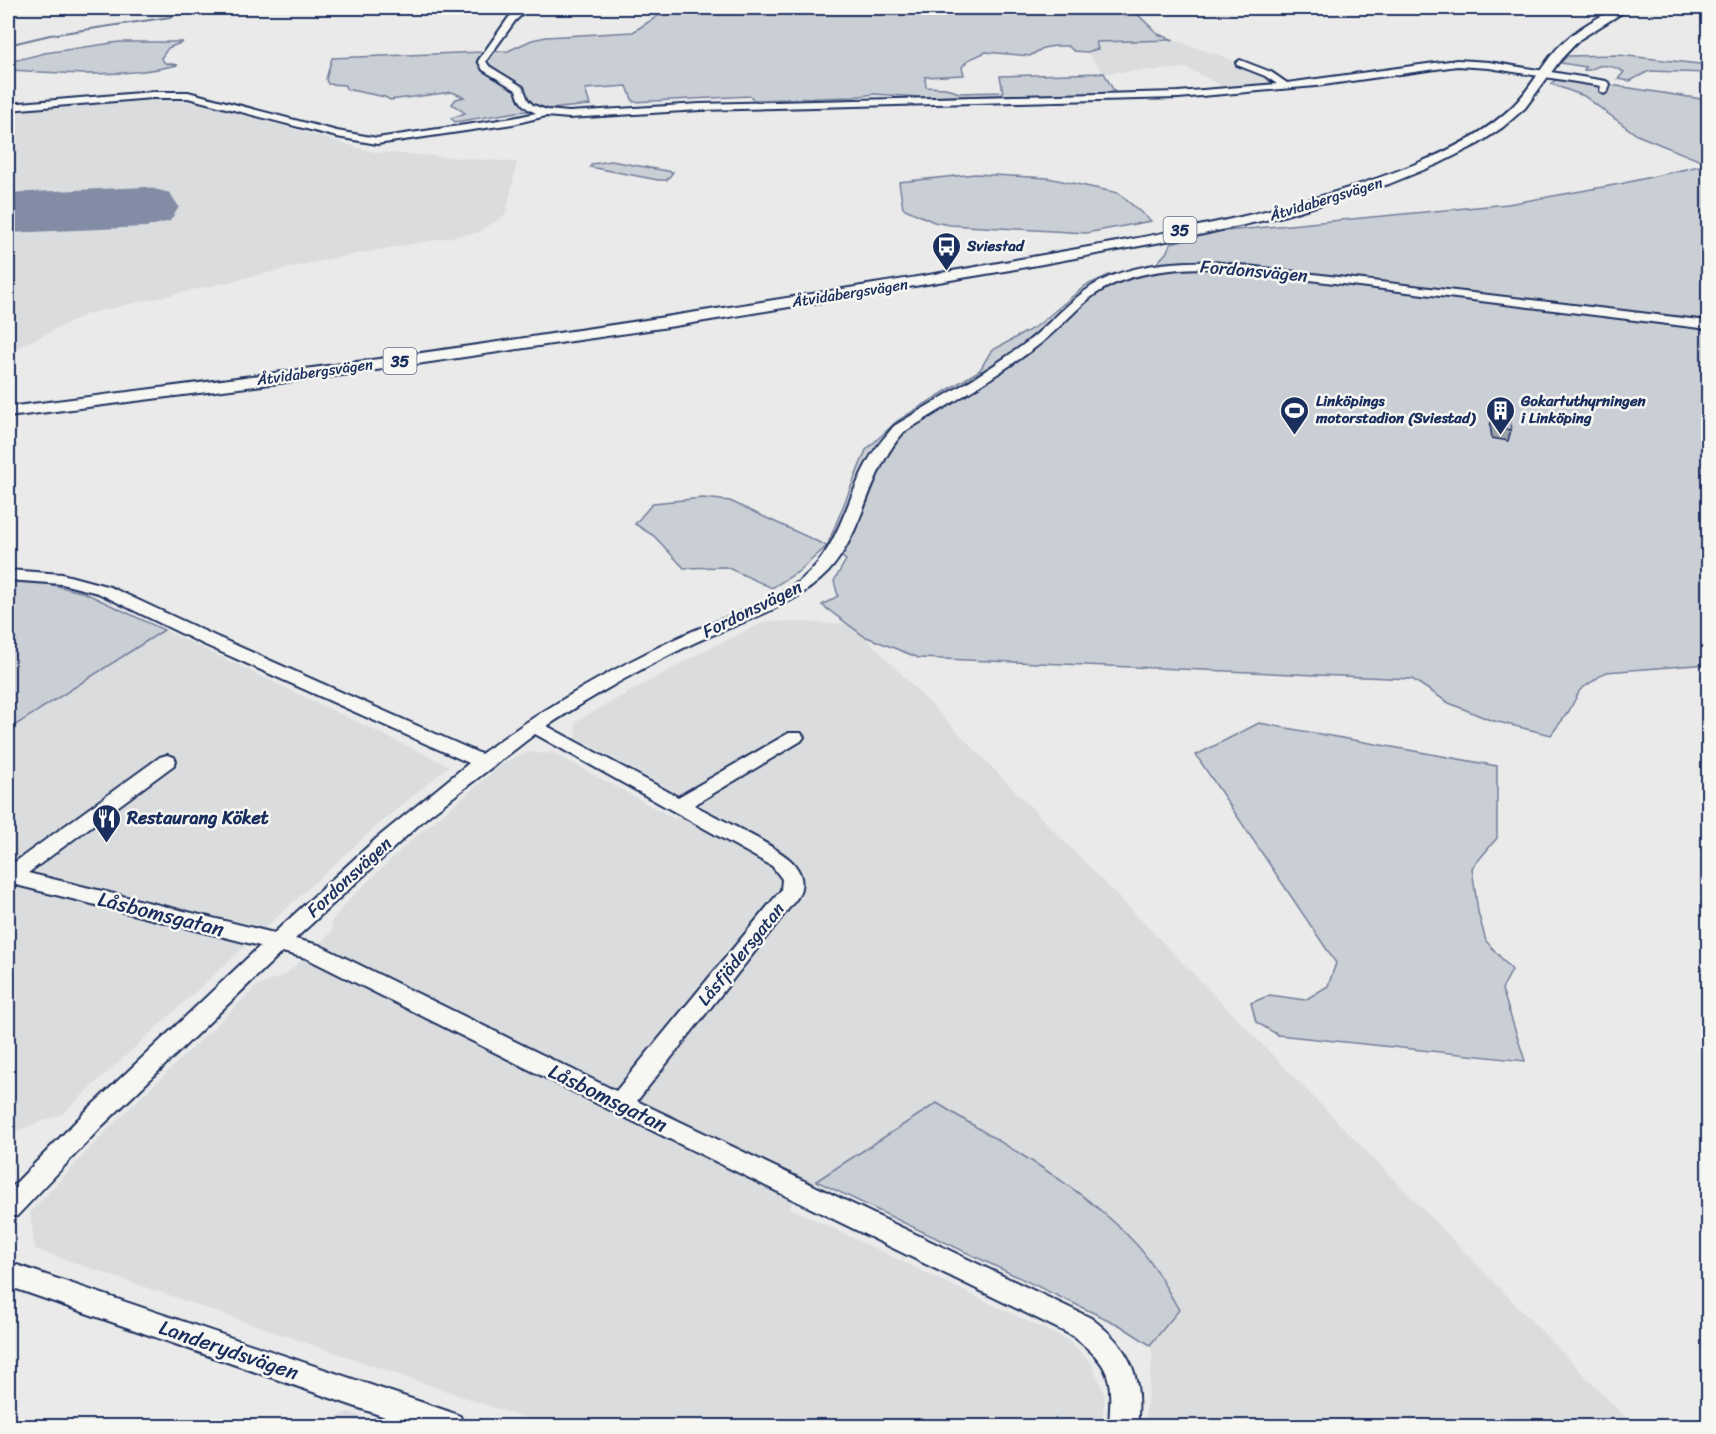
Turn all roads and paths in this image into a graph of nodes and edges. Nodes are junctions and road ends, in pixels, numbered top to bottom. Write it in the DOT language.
graph roads {
  1 [pos="525,8"];
  2 [pos="1615,8"];
  3 [pos="1625,8"];
  4 [pos="1240,63"];
  5 [pos="1539,73"];
  6 [pos="1286,86"];
  7 [pos="1604,91"];
  8 [pos="8,107"];
  9 [pos="546,113"];
  10 [pos="1708,325"];
  11 [pos="8,406"];
  12 [pos="8,412"];
  13 [pos="8,575"];
  14 [pos="534,726"];
  15 [pos="795,737"];
  16 [pos="167,761"];
  17 [pos="483,762"];
  18 [pos="679,806"];
  19 [pos="8,875"];
  20 [pos="277,943"];
  21 [pos="620,1104"];
  22 [pos="8,1208"];
  23 [pos="8,1274"];
  24 [pos="450,1426"];
  25 [pos="1123,1426"];
  1 -- 9 [label="street"];
  2 -- 5 [label="main road, Åtvidabergsvägen / 35"];
  3 -- 5 [label="main road, Åtvidabergsvägen / 35"];
  4 -- 6 [label="street"];
  5 -- 6 [label="street"];
  5 -- 7 [label="street"];
  5 -- 11 [label="main road, Åtvidabergsvägen / 35"];
  5 -- 12 [label="main road, Åtvidabergsvägen / 35"];
  6 -- 9 [label="street"];
  8 -- 9 [label="street"];
  10 -- 14 [label="street, Fordonsvägen"];
  13 -- 17 [label="street"];
  14 -- 17 [label="street, Fordonsvägen"];
  14 -- 18 [label="street, Låsfjädersgatan"];
  15 -- 18 [label="street"];
  16 -- 19 [label="street, Låsbomsgatan"];
  17 -- 20 [label="street, Fordonsvägen"];
  18 -- 21 [label="street, Låsfjädersgatan"];
  19 -- 20 [label="street, Låsbomsgatan"];
  20 -- 21 [label="street, Låsbomsgatan"];
  20 -- 22 [label="street, Fordonsvägen"];
  21 -- 25 [label="street, Låsbomsgatan"];
  23 -- 24 [label="street, Landerydsvägen"];
}
